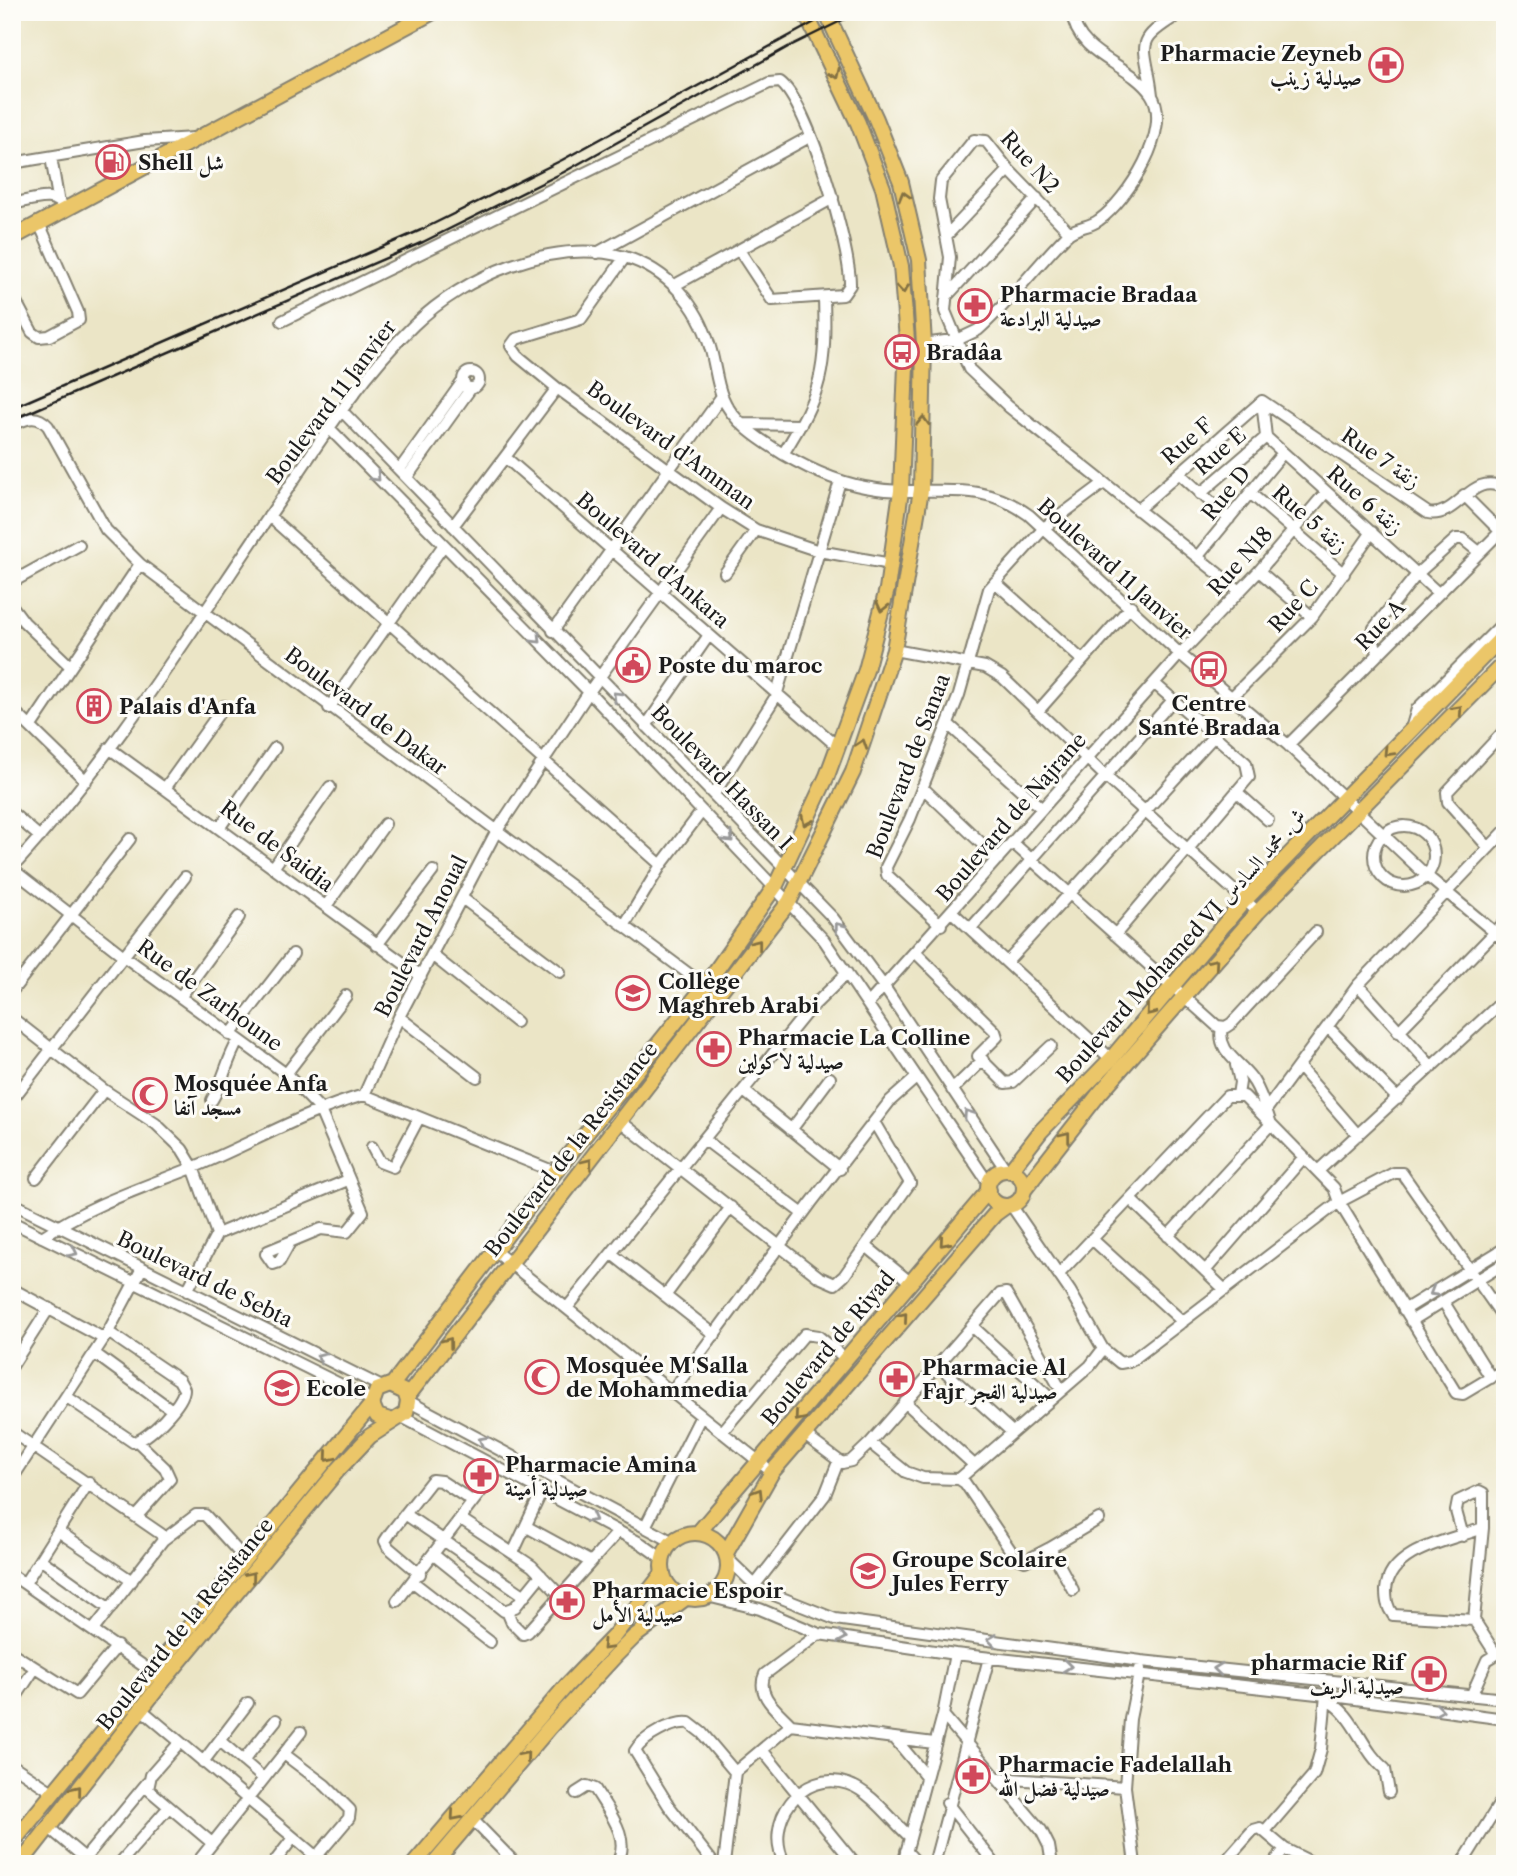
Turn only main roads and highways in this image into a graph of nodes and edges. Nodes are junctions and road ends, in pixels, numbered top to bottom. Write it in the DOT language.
graph roads {
  1 [pos="433,12"];
  2 [pos="805,12"];
  3 [pos="826,12"];
  4 [pos="12,238"];
  5 [pos="1505,634"];
  6 [pos="1505,662"];
  7 [pos="1008,1171"];
  8 [pos="989,1187"];
  9 [pos="1024,1190"];
  10 [pos="1008,1206"];
  11 [pos="387,1386"];
  12 [pos="408,1399"];
  13 [pos="372,1402"];
  14 [pos="397,1419"];
  15 [pos="698,1533"];
  16 [pos="726,1555"];
  17 [pos="663,1566"];
  18 [pos="687,1597"];
  19 [pos="158,1676"];
  20 [pos="12,1843"];
  21 [pos="20,1864"];
  22 [pos="414,1864"];
  23 [pos="434,1864"];
  1 -- 4 [label="main road"];
  2 -- 11 [label="main road, Boulevard de la Resistance, one-way"];
  12 -- 3 [label="main road, Boulevard de la Resistance, one-way"];
  5 -- 7 [label="main road, Boulevard Mohamed VI ش. محمد السادس, one-way"];
  9 -- 6 [label="main road, Boulevard Mohamed VI ش. محمد السادس, one-way"];
  7 -- 8 [label="main road"];
  7 -- 9 [label="main road"];
  8 -- 10 [label="main road"];
  8 -- 15 [label="main road, Boulevard de Riyad, one-way"];
  9 -- 10 [label="main road"];
  16 -- 10 [label="main road, Boulevard de Riyad, one-way"];
  11 -- 12 [label="main road"];
  11 -- 13 [label="main road"];
  12 -- 14 [label="main road"];
  13 -- 14 [label="main road"];
  13 -- 19 [label="main road, Boulevard de la Resistance, one-way"];
  19 -- 14 [label="main road, Boulevard de la Resistance, one-way"];
  15 -- 16 [label="main road"];
  15 -- 17 [label="main road"];
  16 -- 18 [label="main road"];
  17 -- 18 [label="main road"];
  17 -- 22 [label="main road, one-way"];
  23 -- 18 [label="main road, one-way"];
  19 -- 20 [label="main road, Boulevard de la Resistance"];
  21 -- 19 [label="main road, Boulevard de la Resistance, one-way"];
}
